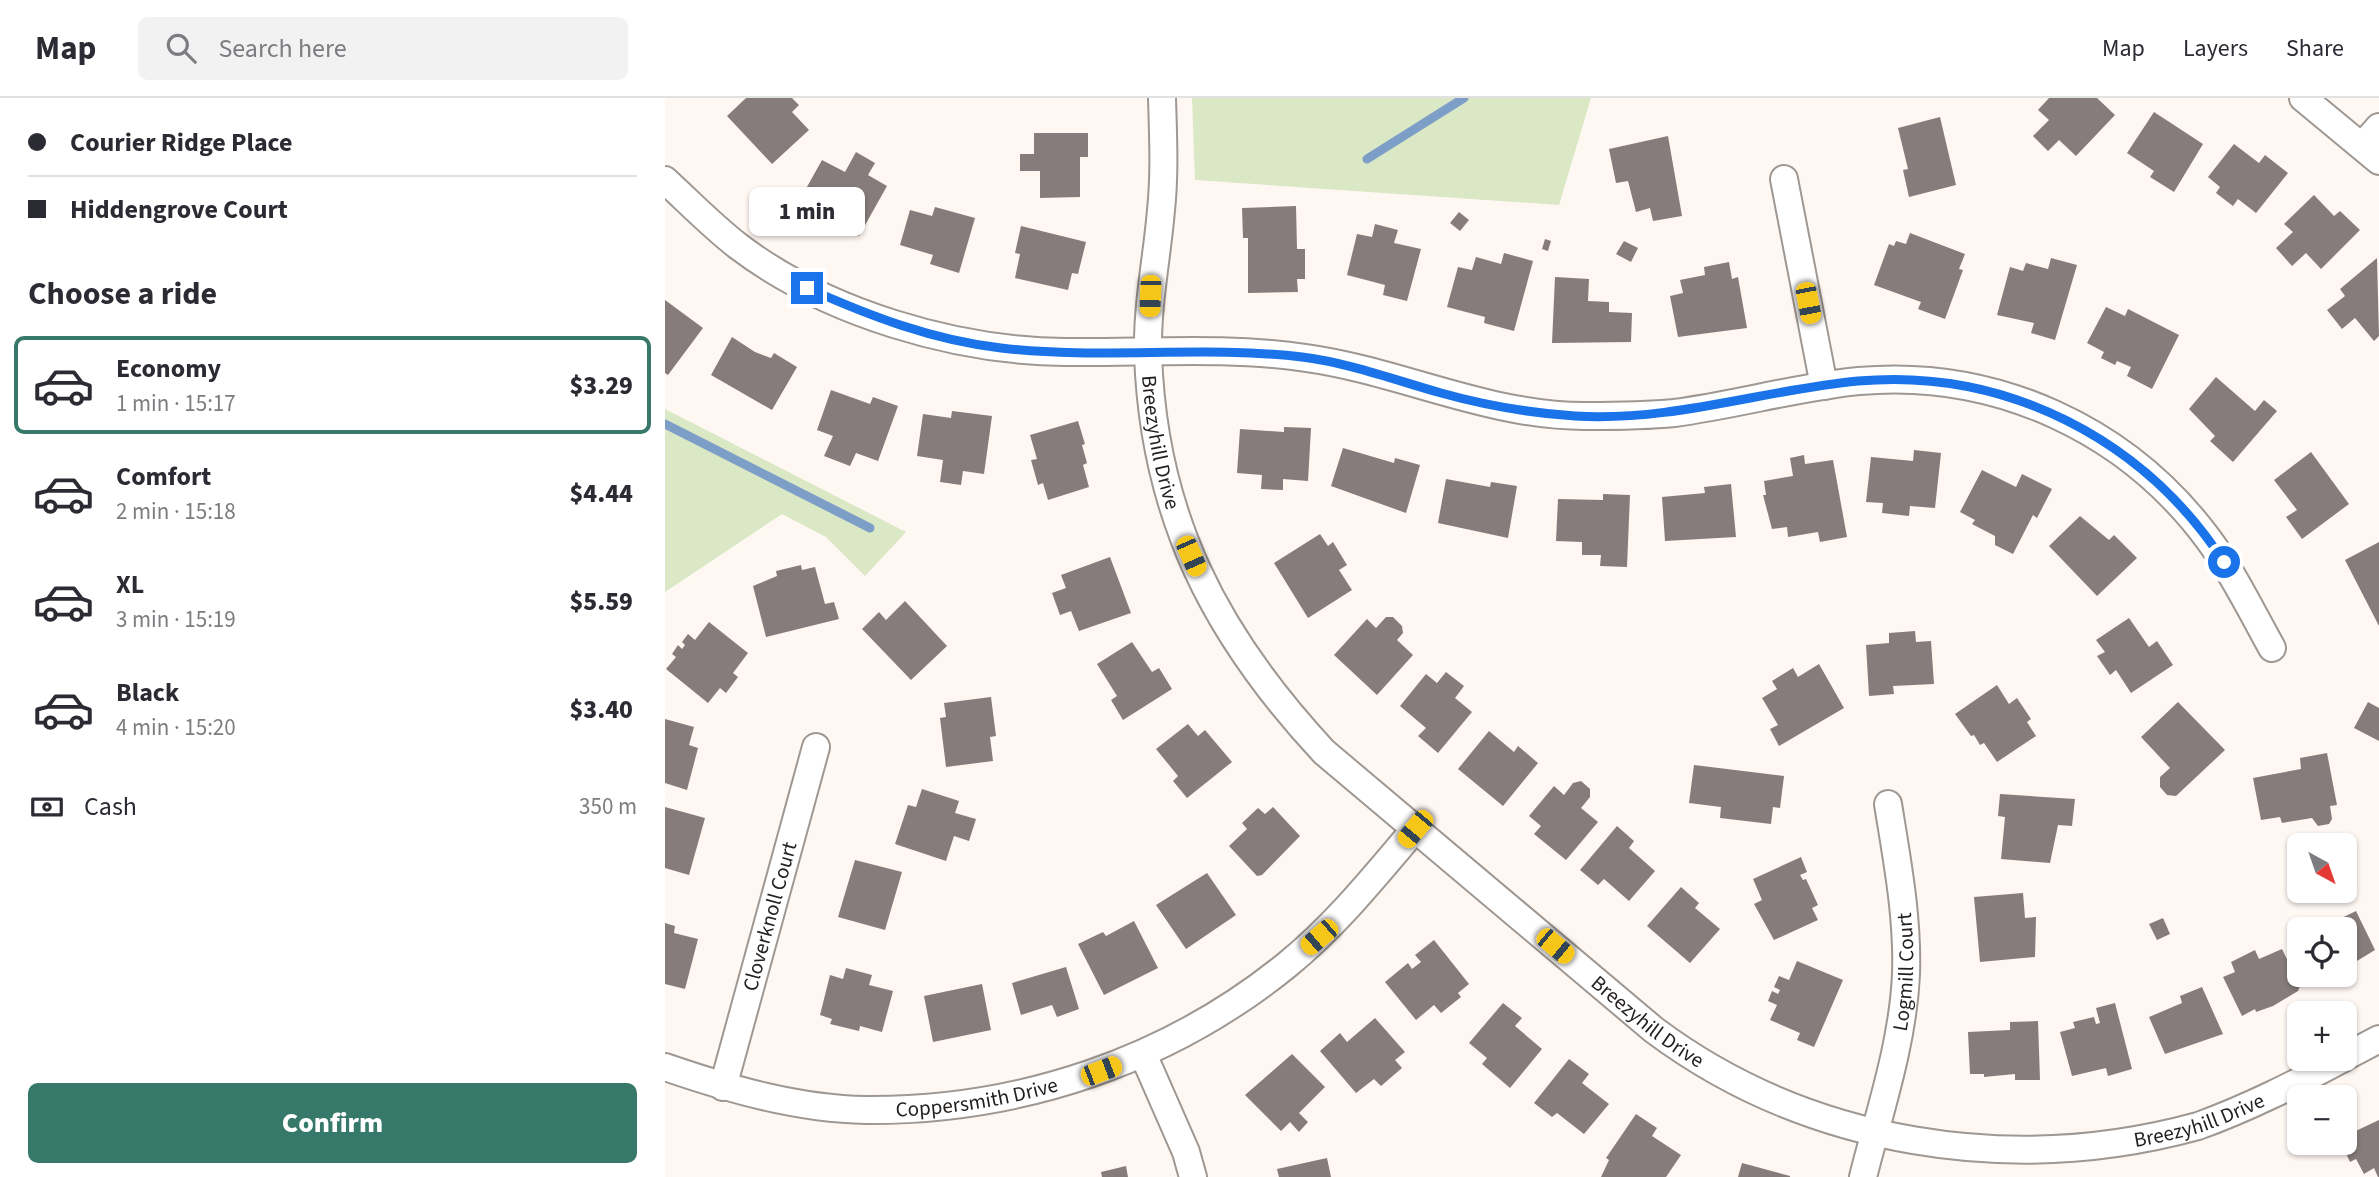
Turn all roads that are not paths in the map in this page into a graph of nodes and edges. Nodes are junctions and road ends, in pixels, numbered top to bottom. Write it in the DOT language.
graph roads {
  1 [pos="1162,98"];
  2 [pos="2303,98"];
  3 [pos="2373,144"];
  4 [pos="1784,179"];
  5 [pos="665,180"];
  6 [pos="1148,352"];
  7 [pos="1824,386"];
  8 [pos="2272,648"];
  9 [pos="815,747"];
  10 [pos="1888,804"];
  11 [pos="1415,829"];
  12 [pos="2379,1040"];
  13 [pos="2357,1051"];
  14 [pos="1143,1054"];
  15 [pos="665,1067"];
  16 [pos="2319,1071"];
  17 [pos="723,1087"];
  18 [pos="1873,1138"];
  19 [pos="1193,1177"];
  20 [pos="1863,1177"];
  1 -- 6 [label="street, Breezyhill Drive"];
  2 -- 3 [label="street"];
  4 -- 7 [label="street"];
  5 -- 6 [label="street"];
  6 -- 7 [label="street"];
  6 -- 11 [label="street, Breezyhill Drive"];
  7 -- 8 [label="street"];
  9 -- 17 [label="street, Cloverknoll Court"];
  10 -- 18 [label="street, Logmill Court"];
  11 -- 14 [label="street, Coppersmith Drive"];
  11 -- 18 [label="street, Breezyhill Drive"];
  12 -- 13 [label="street, Breezyhill Drive"];
  14 -- 17 [label="street, Coppersmith Drive"];
  14 -- 19 [label="street"];
  15 -- 17 [label="street, Coppersmith Drive"];
  16 -- 18 [label="street, Breezyhill Drive"];
  18 -- 20 [label="street, Logmill Court"];
}
